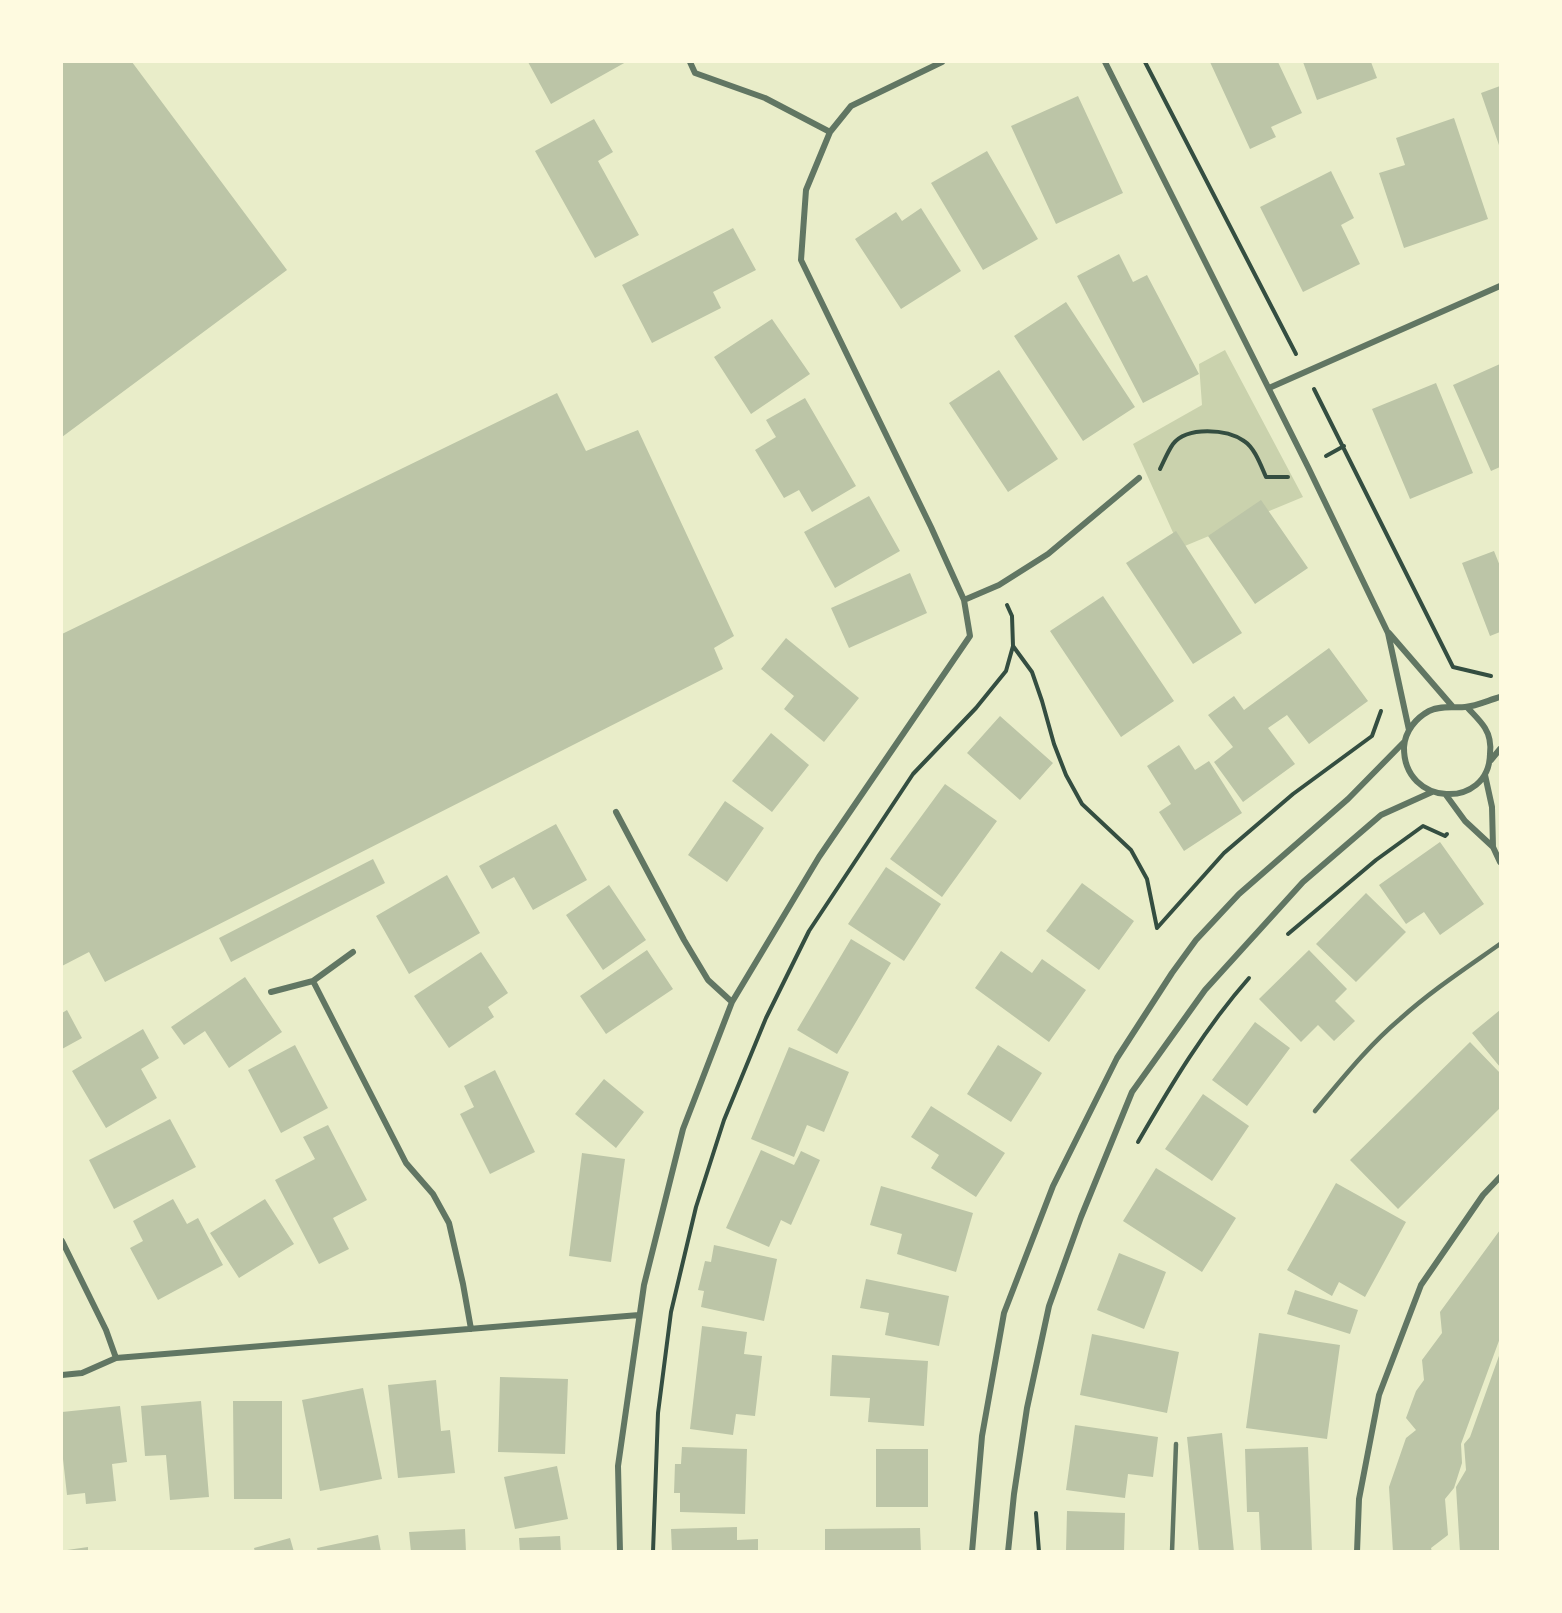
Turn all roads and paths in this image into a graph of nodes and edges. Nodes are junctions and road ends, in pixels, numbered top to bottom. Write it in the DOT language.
graph roads {
  1 [pos="690,62"];
  2 [pos="942,62"];
  3 [pos="1105,62"];
  4 [pos="830,132"];
  5 [pos="1500,286"];
  6 [pos="1269,388"];
  7 [pos="1344,446"];
  8 [pos="1308,467"];
  9 [pos="1139,478"];
  10 [pos="999,585"];
  11 [pos="964,600"];
  12 [pos="1388,633"];
  13 [pos="1013,646"];
  14 [pos="1500,697"];
  15 [pos="1402,698"];
  16 [pos="1453,707"];
  17 [pos="1467,707"];
  18 [pos="1409,730"];
  19 [pos="1404,742"];
  20 [pos="1500,749"];
  21 [pos="1490,761"];
  22 [pos="1485,775"];
  23 [pos="1432,792"];
  24 [pos="1446,795"];
  25 [pos="616,812"];
  26 [pos="1465,821"];
  27 [pos="1493,847"];
  28 [pos="1500,862"];
  29 [pos="1281,942"];
  30 [pos="1500,944"];
  31 [pos="353,952"];
  32 [pos="1253,974"];
  33 [pos="313,981"];
  34 [pos="271,992"];
  35 [pos="732,1002"];
  36 [pos="1315,1111"];
  37 [pos="1136,1145"];
  38 [pos="1500,1178"];
  39 [pos="62,1241"];
  40 [pos="639,1316"];
  41 [pos="471,1329"];
  42 [pos="116,1358"];
  43 [pos="62,1374"];
  44 [pos="1176,1444"];
  45 [pos="1036,1510"];
  46 [pos="620,1551"];
  47 [pos="653,1551"];
  48 [pos="972,1551"];
  49 [pos="1008,1551"];
  50 [pos="1039,1551"];
  51 [pos="1172,1551"];
  52 [pos="1358,1551"];
  1 -- 4 [label="street"];
  2 -- 4 [label="street"];
  3 -- 6 [label="street"];
  4 -- 11 [label="street"];
  5 -- 6 [label="street"];
  6 -- 8 [label="street"];
  7 -- 8 [label="path"];
  8 -- 9 [label="path"];
  8 -- 12 [label="street"];
  9 -- 10 [label="street"];
  10 -- 11 [label="street"];
  10 -- 13 [label="path"];
  11 -- 35 [label="street"];
  12 -- 15 [label="street"];
  12 -- 16 [label="street"];
  13 -- 15 [label="path"];
  13 -- 47 [label="path"];
  14 -- 17 [label="street"];
  15 -- 18 [label="street"];
  16 -- 17 [label="street"];
  16 -- 18 [label="street"];
  17 -- 21 [label="street"];
  18 -- 19 [label="street"];
  19 -- 23 [label="street"];
  19 -- 48 [label="street"];
  20 -- 21 [label="street"];
  21 -- 22 [label="street"];
  22 -- 24 [label="street"];
  22 -- 27 [label="street"];
  23 -- 24 [label="street"];
  23 -- 49 [label="street"];
  24 -- 26 [label="street"];
  25 -- 35 [label="street"];
  26 -- 27 [label="street"];
  26 -- 29 [label="path"];
  27 -- 28 [label="street"];
  30 -- 36 [label="lane"];
  31 -- 33 [label="street"];
  32 -- 37 [label="path"];
  33 -- 34 [label="street"];
  33 -- 41 [label="street"];
  35 -- 40 [label="street"];
  38 -- 52 [label="street"];
  39 -- 42 [label="street"];
  40 -- 41 [label="street"];
  40 -- 46 [label="street"];
  41 -- 42 [label="street"];
  42 -- 43 [label="street"];
  44 -- 51 [label="lane"];
  45 -- 50 [label="path"];
}
